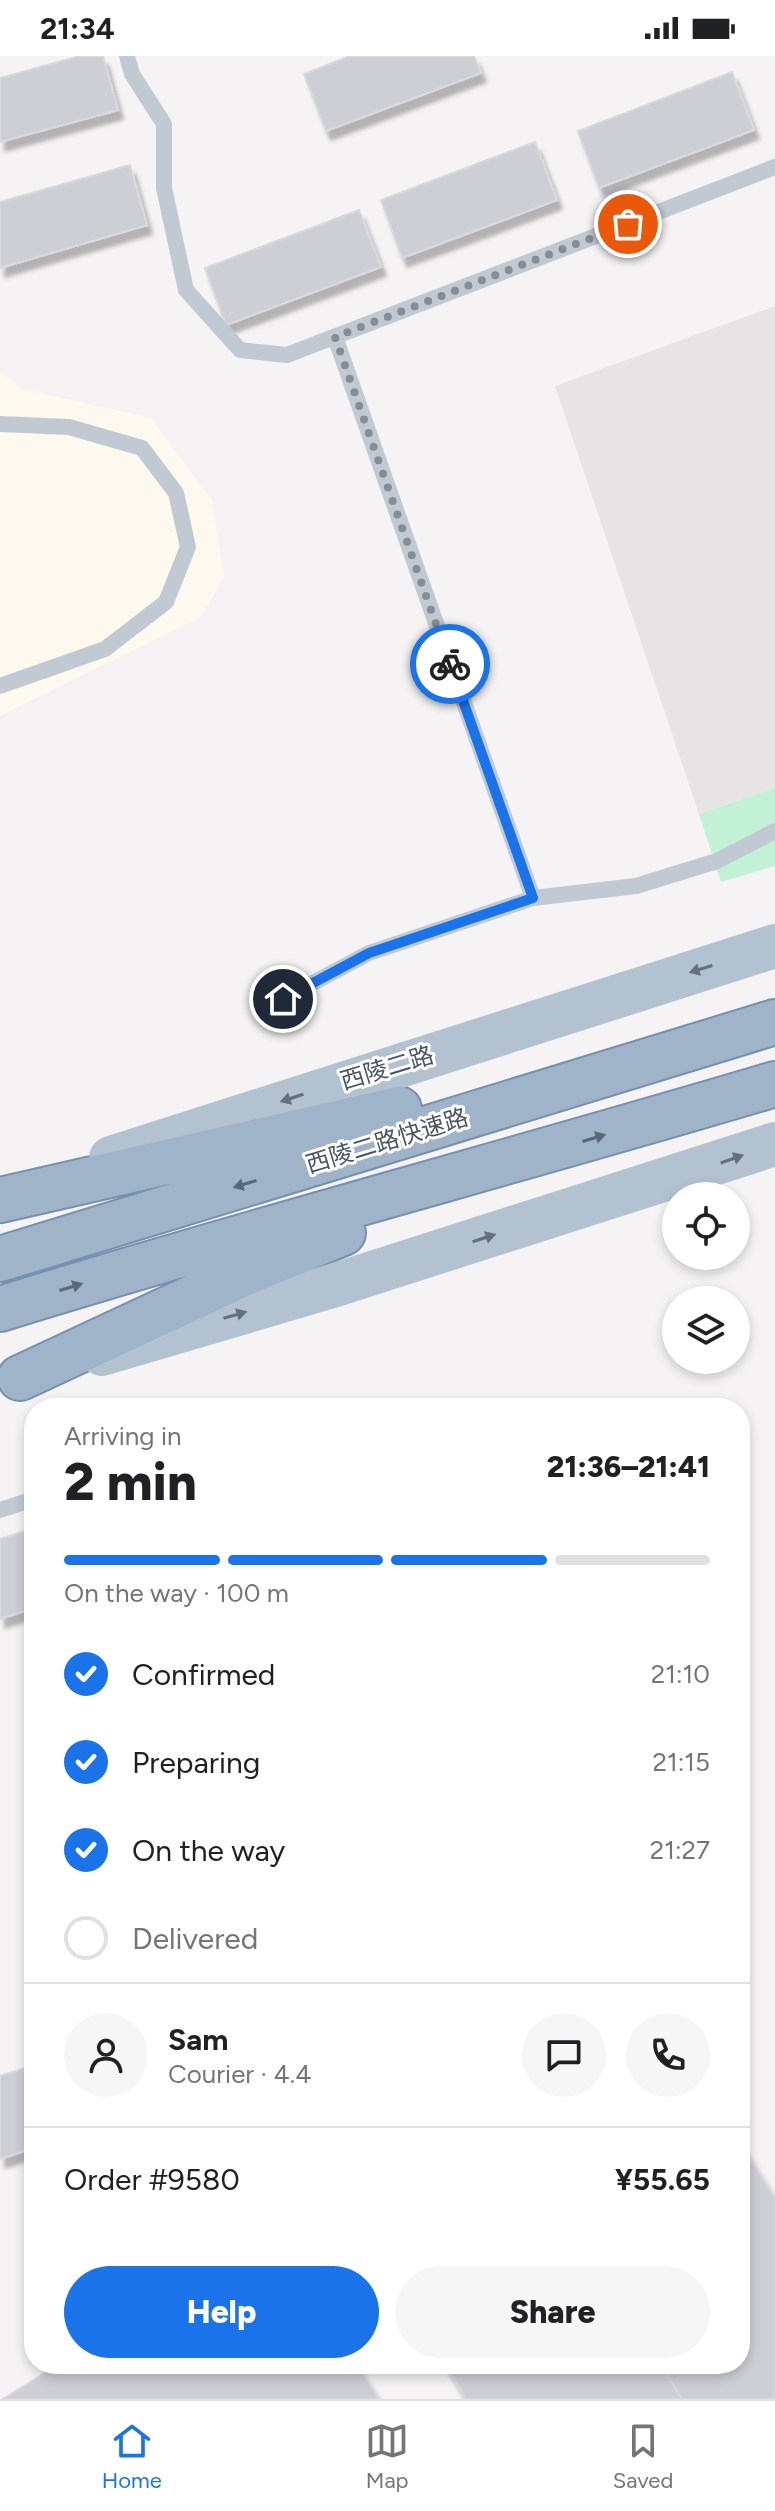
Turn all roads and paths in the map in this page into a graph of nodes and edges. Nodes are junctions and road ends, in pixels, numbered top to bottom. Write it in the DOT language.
graph roads {
  1 [pos="127,56"];
  2 [pos="775,167"];
  3 [pos="335,337"];
  4 [pos="0,424"];
  5 [pos="0,686"];
  6 [pos="775,831"];
  7 [pos="533,898"];
  8 [pos="775,946"];
  9 [pos="283,999"];
  10 [pos="775,1021"];
  11 [pos="775,1084"];
  12 [pos="775,1144"];
  13 [pos="529,1157"];
  14 [pos="0,1198"];
  15 [pos="0,1259"];
  16 [pos="0,1309"];
  17 [pos="10,1382"];
  18 [pos="24,1502"];
  19 [pos="0,1510"];
  1 -- 3 [label="lane"];
  2 -- 3 [label="lane"];
  3 -- 7 [label="lane"];
  4 -- 5 [label="lane"];
  6 -- 7 [label="lane"];
  7 -- 9 [label="lane"];
  8 -- 14 [label="main road, 西陵二路, one-way"];
  10 -- 14 [label="highway"];
  10 -- 15 [label="highway, 西陵二路快速路, one-way"];
  13 -- 11 [label="highway, one-way"];
  17 -- 12 [label="main road, one-way"];
  16 -- 13 [label="highway, one-way"];
  13 -- 17 [label="highway"];
  18 -- 19 [label="lane"];
}
